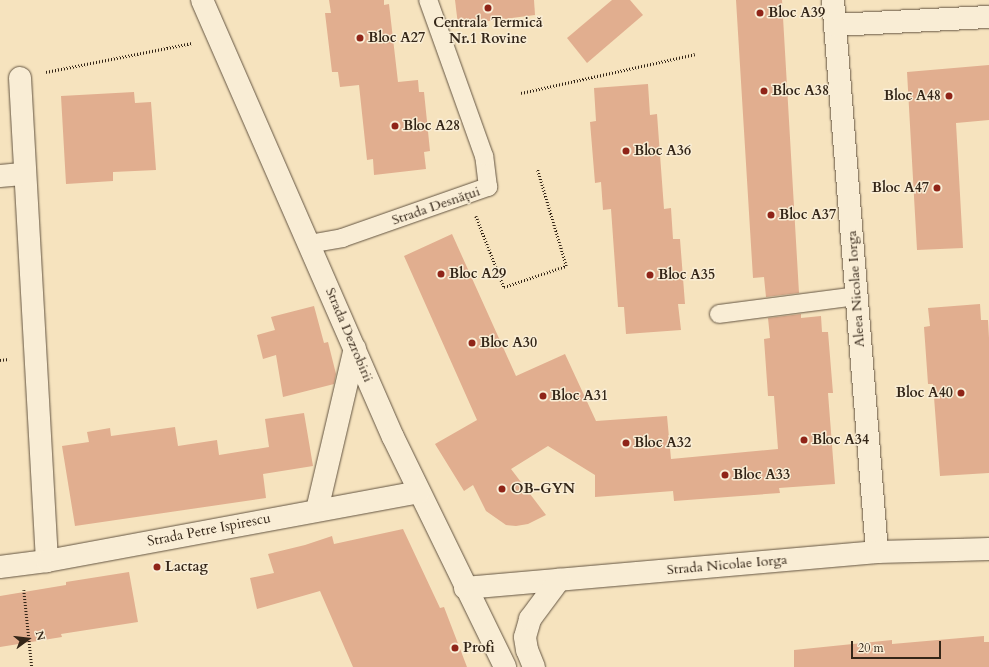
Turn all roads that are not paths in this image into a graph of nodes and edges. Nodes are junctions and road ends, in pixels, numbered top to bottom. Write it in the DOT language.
graph roads {
  1 [pos="202,0"];
  2 [pos="428,0"];
  3 [pos="833,0"];
  4 [pos="989,17"];
  5 [pos="835,25"];
  6 [pos="20,78"];
  7 [pos="25,174"];
  8 [pos="0,176"];
  9 [pos="310,244"];
  10 [pos="856,296"];
  11 [pos="719,314"];
  12 [pos="355,348"];
  13 [pos="419,492"];
  14 [pos="318,510"];
  15 [pos="989,549"];
  16 [pos="877,552"];
  17 [pos="47,561"];
  18 [pos="0,566"];
  19 [pos="559,580"];
  20 [pos="465,588"];
  21 [pos="505,667"];
  22 [pos="534,667"];
  1 -- 9 [label="street, Strada Dezrobirii"];
  2 -- 9 [label="lane, Strada Desnățui"];
  3 -- 5 [label="street, Aleea Nicolae Iorga"];
  4 -- 5 [label="street"];
  5 -- 10 [label="street, Aleea Nicolae Iorga"];
  6 -- 7 [label="street"];
  7 -- 8 [label="street"];
  7 -- 17 [label="street"];
  9 -- 12 [label="street, Strada Dezrobirii"];
  10 -- 11 [label="lane"];
  10 -- 16 [label="street, Aleea Nicolae Iorga"];
  12 -- 13 [label="street, Strada Dezrobirii"];
  12 -- 14 [label="street"];
  13 -- 14 [label="street, Strada Petre Ispirescu"];
  13 -- 20 [label="street, Strada Dezrobirii"];
  14 -- 17 [label="street, Strada Petre Ispirescu"];
  15 -- 16 [label="street, Strada Nicolae Iorga"];
  16 -- 19 [label="street, Strada Nicolae Iorga"];
  17 -- 18 [label="street, Strada Petre Ispirescu"];
  19 -- 20 [label="street, Strada Nicolae Iorga"];
  19 -- 22 [label="street"];
  20 -- 21 [label="street, Strada Dezrobirii"];
}
